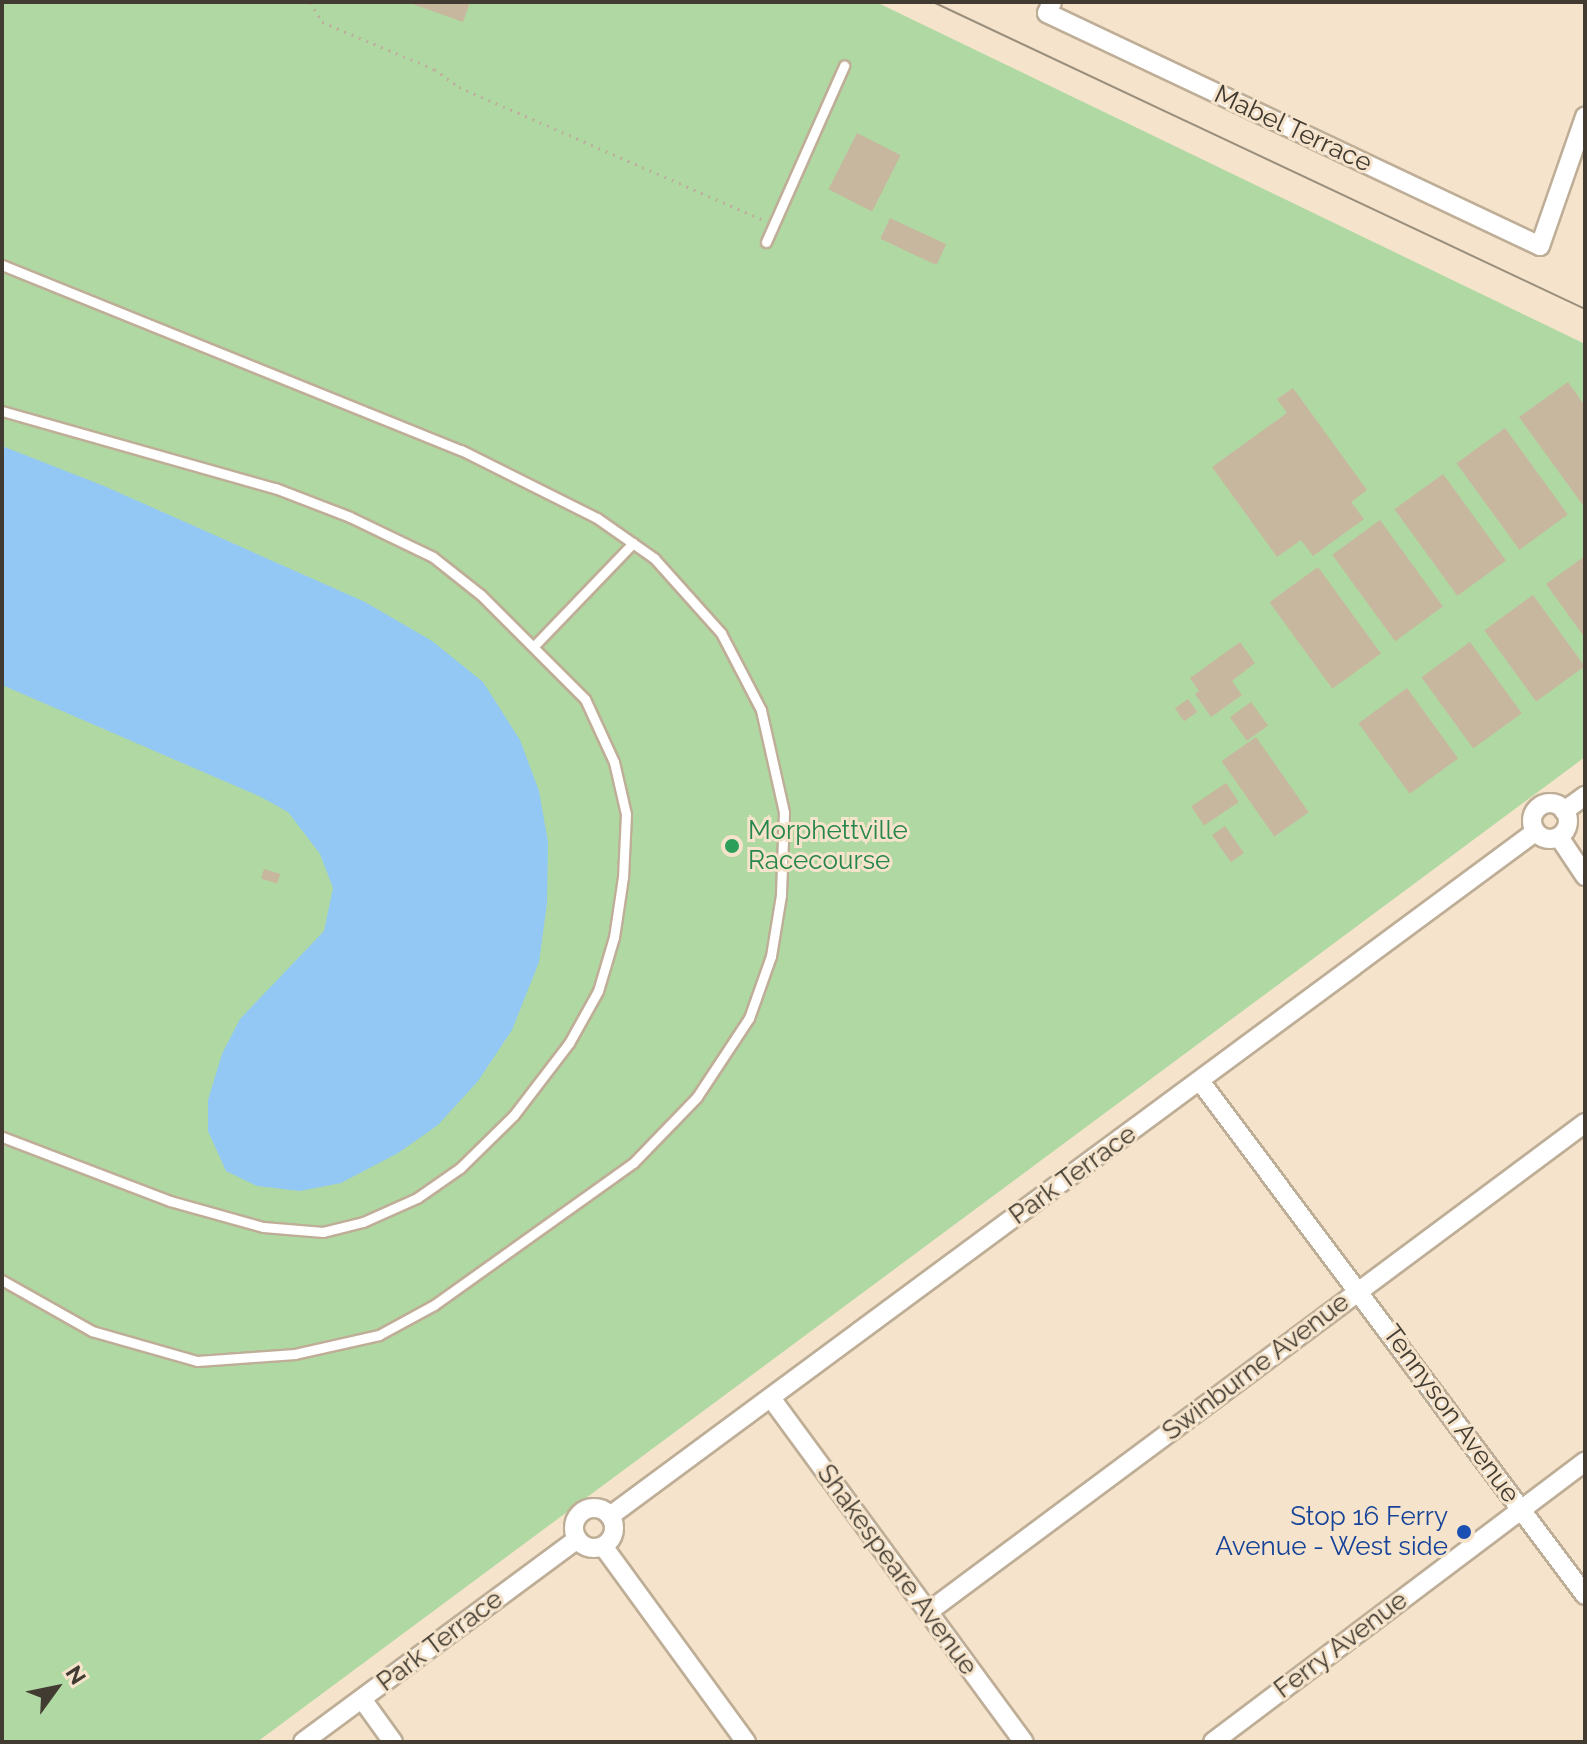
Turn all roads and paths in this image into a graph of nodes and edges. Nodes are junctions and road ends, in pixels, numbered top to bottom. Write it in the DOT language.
graph roads {
  1 [pos="310,2"];
  2 [pos="1049,7"];
  3 [pos="844,66"];
  4 [pos="1585,117"];
  5 [pos="1576,170"];
  6 [pos="774,224"];
  7 [pos="766,242"];
  8 [pos="2,265"];
  9 [pos="2,411"];
  10 [pos="633,543"];
  11 [pos="534,646"];
  12 [pos="1585,796"];
  13 [pos="1564,811"];
  14 [pos="1535,832"];
  15 [pos="1559,837"];
  16 [pos="1585,876"];
  17 [pos="1200,1081"];
  18 [pos="1585,1123"];
  19 [pos="2,1137"];
  20 [pos="2,1280"];
  21 [pos="1359,1290"];
  22 [pos="771,1398"];
  23 [pos="1585,1462"];
  24 [pos="1521,1509"];
  25 [pos="610,1516"];
  26 [pos="577,1539"];
  27 [pos="603,1546"];
  28 [pos="1585,1595"];
  29 [pos="928,1612"];
  30 [pos="362,1699"];
  31 [pos="303,1742"];
  32 [pos="393,1742"];
  33 [pos="746,1742"];
  34 [pos="1024,1742"];
  35 [pos="1213,1742"];
  1 -- 6 [label="path"];
  2 -- 5 [label="street, Mabel Terrace"];
  3 -- 6 [label="lane"];
  4 -- 5 [label="street"];
  6 -- 7 [label="lane"];
  8 -- 10 [label="lane"];
  9 -- 11 [label="lane"];
  10 -- 11 [label="lane"];
  10 -- 20 [label="lane"];
  11 -- 19 [label="lane"];
  12 -- 13 [label="street"];
  13 -- 14 [label="street"];
  13 -- 15 [label="street"];
  14 -- 15 [label="street"];
  14 -- 17 [label="street, Park Terrace"];
  15 -- 16 [label="street"];
  17 -- 21 [label="street, Tennyson Avenue"];
  17 -- 22 [label="street, Park Terrace"];
  18 -- 21 [label="street, Swinburne Avenue"];
  21 -- 24 [label="street, Tennyson Avenue"];
  21 -- 29 [label="street, Swinburne Avenue"];
  22 -- 25 [label="street, Park Terrace"];
  22 -- 29 [label="street, Shakespeare Avenue"];
  23 -- 24 [label="street, Ferry Avenue"];
  24 -- 28 [label="street, Tennyson Avenue"];
  24 -- 35 [label="street, Ferry Avenue"];
  25 -- 26 [label="street"];
  25 -- 27 [label="street"];
  26 -- 27 [label="street"];
  26 -- 30 [label="street, Park Terrace"];
  27 -- 33 [label="street"];
  29 -- 34 [label="street, Shakespeare Avenue"];
  30 -- 31 [label="street, Park Terrace"];
  30 -- 32 [label="street"];
}
